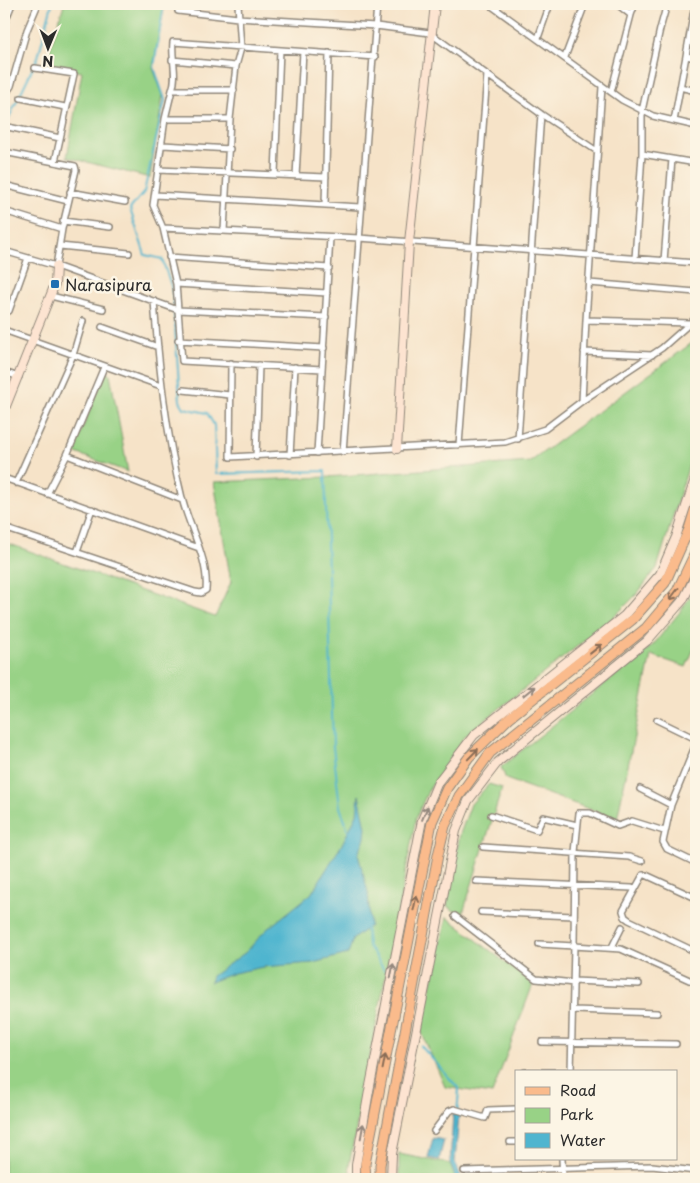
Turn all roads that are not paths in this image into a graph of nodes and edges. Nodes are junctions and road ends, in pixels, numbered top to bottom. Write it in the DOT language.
graph roads {
  1 [pos="12,4"];
  2 [pos="38,4"];
  3 [pos="238,4"];
  4 [pos="377,4"];
  5 [pos="435,4"];
  6 [pos="489,4"];
  7 [pos="550,4"];
  8 [pos="585,4"];
  9 [pos="617,4"];
  10 [pos="635,4"];
  11 [pos="667,4"];
  12 [pos="695,4"];
  13 [pos="178,11"];
  14 [pos="631,15"];
  15 [pos="238,18"];
  16 [pos="4,24"];
  17 [pos="376,26"];
  18 [pos="430,33"];
  19 [pos="538,38"];
  20 [pos="241,48"];
  21 [pos="280,50"];
  22 [pos="303,52"];
  23 [pos="329,53"];
  24 [pos="375,56"];
  25 [pos="686,56"];
  26 [pos="565,57"];
  27 [pos="696,58"];
  28 [pos="172,60"];
  29 [pos="236,66"];
  30 [pos="36,68"];
  31 [pos="487,74"];
  32 [pos="602,87"];
  33 [pos="680,87"];
  34 [pos="172,90"];
  35 [pos="234,90"];
  36 [pos="696,91"];
  37 [pos="611,92"];
  38 [pos="4,96"];
  39 [pos="21,98"];
  40 [pos="65,107"];
  41 [pos="642,111"];
  42 [pos="542,114"];
  43 [pos="166,119"];
  44 [pos="230,119"];
  45 [pos="674,121"];
  46 [pos="696,126"];
  47 [pos="8,127"];
  48 [pos="60,138"];
  49 [pos="163,145"];
  50 [pos="230,149"];
  51 [pos="597,151"];
  52 [pos="4,152"];
  53 [pos="642,154"];
  54 [pos="672,159"];
  55 [pos="55,162"];
  56 [pos="696,163"];
  57 [pos="158,170"];
  58 [pos="228,172"];
  59 [pos="275,174"];
  60 [pos="296,176"];
  61 [pos="326,178"];
  62 [pos="4,186"];
  63 [pos="70,192"];
  64 [pos="155,195"];
  65 [pos="225,200"];
  66 [pos="68,201"];
  67 [pos="124,202"];
  68 [pos="325,206"];
  69 [pos="360,207"];
  70 [pos="4,211"];
  71 [pos="63,221"];
  72 [pos="110,227"];
  73 [pos="163,228"];
  74 [pos="62,229"];
  75 [pos="224,231"];
  76 [pos="330,238"];
  77 [pos="359,238"];
  78 [pos="409,242"];
  79 [pos="60,246"];
  80 [pos="473,246"];
  81 [pos="4,251"];
  82 [pos="531,251"];
  83 [pos="129,253"];
  84 [pos="696,255"];
  85 [pos="591,256"];
  86 [pos="169,257"];
  87 [pos="28,258"];
  88 [pos="635,259"];
  89 [pos="664,261"];
  90 [pos="696,263"];
  91 [pos="56,266"];
  92 [pos="329,268"];
  93 [pos="589,283"];
  94 [pos="176,284"];
  95 [pos="696,292"];
  96 [pos="327,293"];
  97 [pos="51,296"];
  98 [pos="156,302"];
  99 [pos="103,310"];
  100 [pos="178,310"];
  101 [pos="9,311"];
  102 [pos="326,317"];
  103 [pos="696,318"];
  104 [pos="586,320"];
  105 [pos="83,321"];
  106 [pos="690,323"];
  107 [pos="102,327"];
  108 [pos="4,330"];
  109 [pos="33,340"];
  110 [pos="178,340"];
  111 [pos="158,347"];
  112 [pos="324,348"];
  113 [pos="584,352"];
  114 [pos="74,355"];
  115 [pos="652,355"];
  116 [pos="231,363"];
  117 [pos="259,365"];
  118 [pos="104,367"];
  119 [pos="295,367"];
  120 [pos="322,369"];
  121 [pos="4,372"];
  122 [pos="18,378"];
  123 [pos="161,386"];
  124 [pos="183,390"];
  125 [pos="230,395"];
  126 [pos="582,401"];
  127 [pos="4,411"];
  128 [pos="518,439"];
  129 [pos="460,445"];
  130 [pos="397,449"];
  131 [pos="343,452"];
  132 [pos="317,453"];
  133 [pos="67,455"];
  134 [pos="290,455"];
  135 [pos="256,457"];
  136 [pos="696,476"];
  137 [pos="4,478"];
  138 [pos="16,483"];
  139 [pos="47,494"];
  140 [pos="182,500"];
  141 [pos="696,506"];
  142 [pos="92,509"];
  143 [pos="4,528"];
  144 [pos="199,548"];
  145 [pos="696,551"];
  146 [pos="77,552"];
  147 [pos="696,575"];
  148 [pos="657,720"];
  149 [pos="696,739"];
  150 [pos="696,744"];
  151 [pos="640,789"];
  152 [pos="671,805"];
  153 [pos="491,815"];
  154 [pos="577,825"];
  155 [pos="664,831"];
  156 [pos="483,847"];
  157 [pos="575,852"];
  158 [pos="642,861"];
  159 [pos="696,862"];
  160 [pos="476,881"];
  161 [pos="575,885"];
  162 [pos="632,888"];
  163 [pos="696,898"];
  164 [pos="481,912"];
  165 [pos="454,916"];
  166 [pos="574,916"];
  167 [pos="622,927"];
  168 [pos="539,944"];
  169 [pos="574,946"];
  170 [pos="612,947"];
  171 [pos="696,952"];
  172 [pos="574,982"];
  173 [pos="696,983"];
  174 [pos="639,984"];
  175 [pos="574,1010"];
  176 [pos="657,1013"];
  177 [pos="542,1042"];
  178 [pos="573,1042"];
  179 [pos="676,1044"];
  180 [pos="571,1070"];
  181 [pos="515,1109"];
  182 [pos="434,1130"];
  183 [pos="510,1142"];
  184 [pos="515,1142"];
  185 [pos="562,1160"];
  186 [pos="562,1168"];
  187 [pos="696,1171"];
  188 [pos="464,1172"];
  189 [pos="356,1179"];
  190 [pos="366,1179"];
  191 [pos="380,1179"];
  192 [pos="391,1179"];
  193 [pos="563,1179"];
  1 -- 16 [label="street"];
  2 -- 38 [label="street"];
  3 -- 15 [label="street"];
  4 -- 17 [label="street"];
  5 -- 18 [label="street"];
  6 -- 19 [label="street"];
  7 -- 19 [label="street"];
  8 -- 26 [label="street"];
  9 -- 14 [label="street"];
  10 -- 14 [label="street"];
  11 -- 41 [label="street"];
  12 -- 25 [label="street"];
  13 -- 15 [label="street"];
  14 -- 37 [label="street"];
  15 -- 17 [label="street"];
  15 -- 20 [label="street"];
  17 -- 18 [label="street"];
  17 -- 24 [label="street"];
  18 -- 31 [label="street"];
  18 -- 78 [label="street"];
  19 -- 26 [label="street"];
  20 -- 21 [label="street"];
  20 -- 28 [label="street"];
  20 -- 29 [label="street"];
  21 -- 22 [label="street"];
  21 -- 59 [label="street"];
  22 -- 23 [label="street"];
  22 -- 60 [label="street"];
  23 -- 24 [label="street"];
  23 -- 61 [label="street"];
  24 -- 69 [label="street"];
  25 -- 27 [label="street"];
  25 -- 33 [label="street"];
  26 -- 32 [label="street"];
  28 -- 29 [label="street"];
  28 -- 34 [label="street"];
  29 -- 35 [label="street"];
  30 -- 40 [label="street"];
  31 -- 42 [label="street"];
  31 -- 80 [label="street"];
  32 -- 37 [label="street"];
  32 -- 51 [label="street"];
  33 -- 36 [label="street"];
  33 -- 45 [label="street"];
  34 -- 35 [label="street"];
  34 -- 43 [label="street"];
  35 -- 44 [label="street"];
  37 -- 41 [label="street"];
  39 -- 40 [label="street"];
  40 -- 48 [label="street"];
  41 -- 45 [label="street"];
  41 -- 53 [label="street"];
  42 -- 51 [label="street"];
  42 -- 82 [label="street"];
  43 -- 44 [label="street"];
  43 -- 49 [label="street"];
  44 -- 50 [label="street"];
  45 -- 46 [label="street"];
  47 -- 48 [label="street"];
  48 -- 55 [label="street"];
  49 -- 50 [label="street"];
  49 -- 57 [label="street"];
  50 -- 58 [label="street"];
  51 -- 85 [label="street"];
  52 -- 55 [label="street"];
  53 -- 54 [label="street"];
  53 -- 88 [label="street"];
  54 -- 56 [label="street"];
  54 -- 89 [label="street"];
  55 -- 63 [label="street"];
  57 -- 58 [label="street"];
  57 -- 64 [label="street"];
  58 -- 59 [label="street"];
  58 -- 65 [label="street"];
  59 -- 60 [label="street"];
  60 -- 61 [label="street"];
  61 -- 68 [label="street"];
  62 -- 66 [label="street"];
  63 -- 66 [label="street"];
  63 -- 67 [label="street"];
  64 -- 65 [label="street"];
  64 -- 73 [label="street"];
  65 -- 68 [label="street"];
  65 -- 75 [label="street"];
  66 -- 71 [label="street"];
  68 -- 69 [label="street"];
  69 -- 77 [label="street"];
  70 -- 74 [label="street"];
  71 -- 72 [label="street"];
  71 -- 74 [label="street"];
  73 -- 75 [label="street"];
  73 -- 86 [label="street"];
  74 -- 79 [label="street"];
  75 -- 76 [label="street"];
  76 -- 77 [label="street"];
  76 -- 92 [label="street"];
  77 -- 78 [label="street"];
  77 -- 131 [label="street"];
  78 -- 80 [label="street"];
  78 -- 130 [label="street"];
  79 -- 83 [label="street"];
  79 -- 91 [label="street"];
  80 -- 82 [label="street"];
  80 -- 129 [label="street"];
  81 -- 87 [label="street"];
  82 -- 85 [label="street"];
  82 -- 128 [label="street"];
  84 -- 90 [label="street"];
  85 -- 88 [label="street"];
  85 -- 93 [label="street"];
  86 -- 92 [label="street"];
  86 -- 94 [label="street"];
  87 -- 91 [label="street"];
  87 -- 101 [label="street"];
  88 -- 89 [label="street"];
  89 -- 90 [label="street"];
  91 -- 97 [label="street"];
  91 -- 98 [label="street"];
  92 -- 96 [label="street"];
  93 -- 95 [label="street"];
  93 -- 104 [label="street"];
  94 -- 96 [label="street"];
  94 -- 100 [label="street"];
  96 -- 102 [label="street"];
  97 -- 99 [label="street"];
  97 -- 109 [label="street"];
  98 -- 100 [label="street"];
  98 -- 111 [label="street"];
  100 -- 102 [label="street"];
  100 -- 110 [label="street"];
  102 -- 112 [label="street"];
  103 -- 106 [label="street"];
  104 -- 106 [label="street"];
  104 -- 113 [label="street"];
  105 -- 114 [label="street"];
  106 -- 115 [label="street"];
  107 -- 111 [label="street"];
  108 -- 109 [label="street"];
  109 -- 114 [label="street"];
  109 -- 122 [label="street"];
  110 -- 112 [label="street"];
  110 -- 116 [label="street"];
  111 -- 123 [label="street"];
  112 -- 120 [label="street"];
  113 -- 115 [label="street"];
  113 -- 126 [label="street"];
  114 -- 118 [label="street"];
  114 -- 138 [label="street"];
  115 -- 126 [label="street"];
  116 -- 117 [label="street"];
  116 -- 125 [label="street"];
  117 -- 119 [label="street"];
  117 -- 135 [label="street"];
  118 -- 123 [label="street"];
  118 -- 133 [label="street"];
  119 -- 120 [label="street"];
  119 -- 134 [label="street"];
  120 -- 132 [label="street"];
  121 -- 122 [label="street"];
  122 -- 127 [label="street"];
  123 -- 140 [label="street"];
  124 -- 125 [label="street"];
  125 -- 135 [label="street"];
  126 -- 128 [label="street"];
  128 -- 129 [label="street"];
  129 -- 130 [label="street"];
  130 -- 131 [label="street"];
  131 -- 132 [label="street"];
  132 -- 134 [label="street"];
  133 -- 139 [label="street"];
  133 -- 140 [label="street"];
  134 -- 135 [label="street"];
  189 -- 136 [label="street, one-way"];
  137 -- 138 [label="street"];
  138 -- 139 [label="street"];
  139 -- 142 [label="street"];
  140 -- 144 [label="street"];
  190 -- 141 [label="main road, one-way"];
  142 -- 144 [label="street"];
  142 -- 146 [label="street"];
  143 -- 146 [label="street"];
  144 -- 146 [label="street"];
  145 -- 191 [label="main road, one-way"];
  147 -- 192 [label="street"];
  148 -- 149 [label="street"];
  150 -- 152 [label="street"];
  151 -- 152 [label="street"];
  152 -- 155 [label="street"];
  153 -- 154 [label="street"];
  154 -- 155 [label="street"];
  154 -- 157 [label="street"];
  155 -- 159 [label="street"];
  156 -- 157 [label="street"];
  157 -- 158 [label="street"];
  157 -- 161 [label="street"];
  160 -- 161 [label="street"];
  161 -- 162 [label="street"];
  161 -- 166 [label="street"];
  163 -- 171 [label="street"];
  164 -- 166 [label="street"];
  165 -- 172 [label="street"];
  166 -- 169 [label="street"];
  167 -- 170 [label="street"];
  168 -- 169 [label="street"];
  169 -- 170 [label="street"];
  169 -- 172 [label="street"];
  170 -- 173 [label="street"];
  172 -- 174 [label="street"];
  172 -- 175 [label="street"];
  175 -- 176 [label="street"];
  175 -- 178 [label="street"];
  177 -- 178 [label="street"];
  178 -- 179 [label="street"];
  178 -- 180 [label="street"];
  181 -- 182 [label="street"];
  183 -- 184 [label="street"];
  185 -- 186 [label="street"];
  186 -- 187 [label="street"];
  186 -- 188 [label="street"];
  186 -- 193 [label="street"];
}
